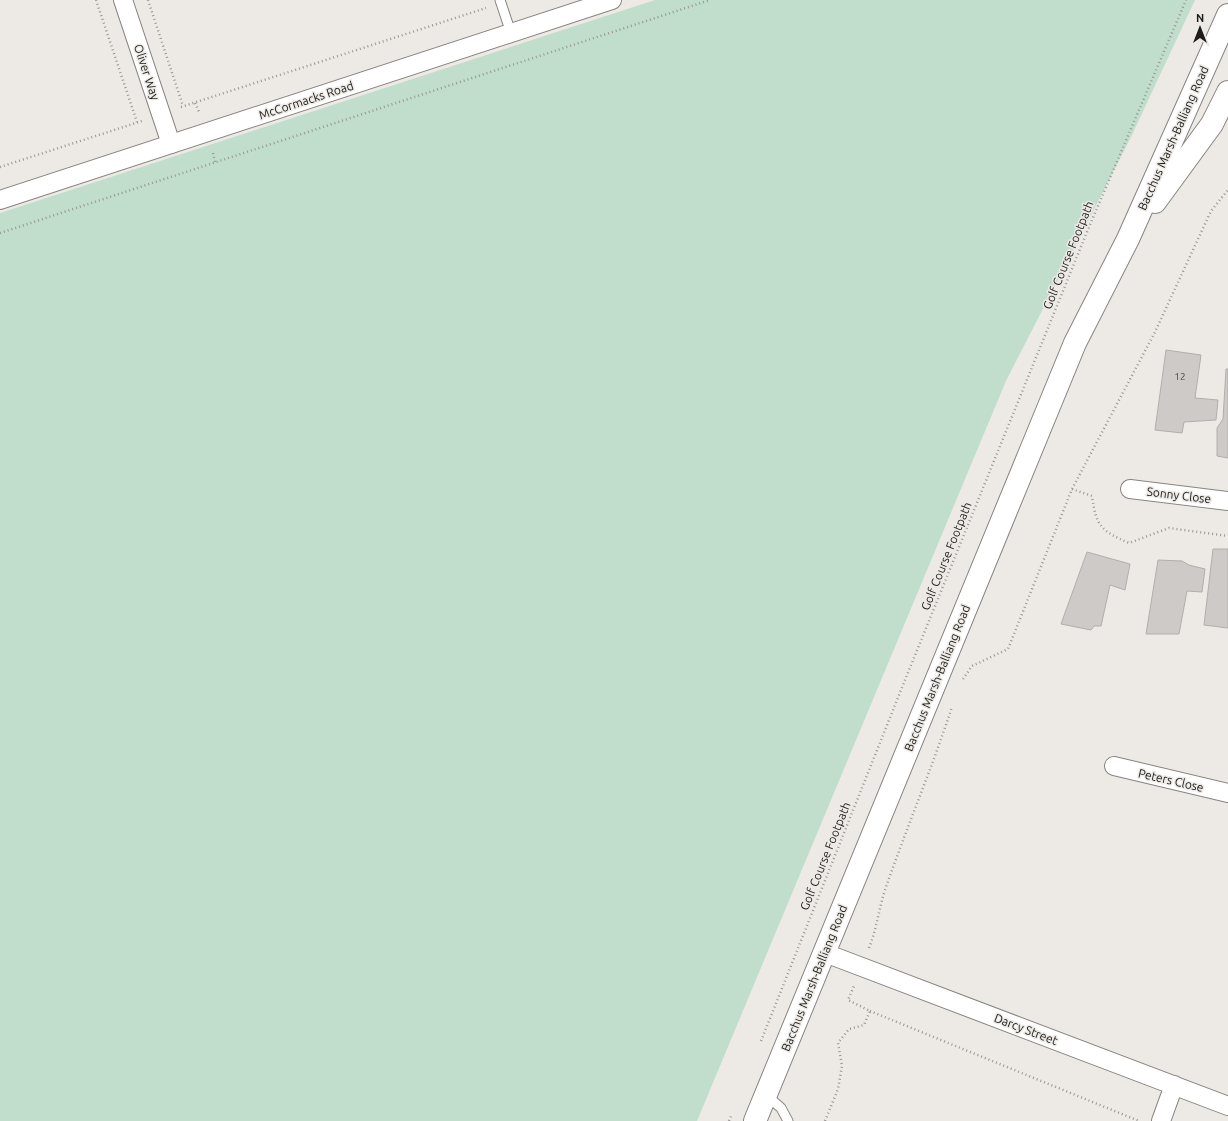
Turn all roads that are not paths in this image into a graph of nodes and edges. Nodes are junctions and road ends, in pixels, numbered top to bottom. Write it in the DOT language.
graph roads {
  1 [pos="123,0"];
  2 [pos="612,0"];
  3 [pos="500,2"];
  4 [pos="1228,15"];
  5 [pos="511,33"];
  6 [pos="1228,92"];
  7 [pos="171,144"];
  8 [pos="0,200"];
  9 [pos="1128,239"];
  10 [pos="1130,489"];
  11 [pos="1228,501"];
  12 [pos="1114,766"];
  13 [pos="1228,793"];
  14 [pos="825,952"];
  15 [pos="1174,1085"];
  16 [pos="766,1095"];
  17 [pos="1228,1106"];
  18 [pos="755,1121"];
  19 [pos="788,1121"];
  20 [pos="1161,1121"];
  1 -- 7 [label="street, Oliver Way"];
  2 -- 5 [label="street, McCormacks Road"];
  3 -- 5 [label="lane"];
  4 -- 9 [label="street, Bacchus Marsh-Balliang Road"];
  5 -- 7 [label="street, McCormacks Road"];
  6 -- 9 [label="street, Bacchus Marsh-Balliang Road"];
  7 -- 8 [label="street, McCormacks Road"];
  9 -- 14 [label="street, Bacchus Marsh-Balliang Road"];
  10 -- 11 [label="street, Sonny Close"];
  12 -- 13 [label="street, Peters Close"];
  14 -- 15 [label="street, Darcy Street"];
  14 -- 16 [label="street, Bacchus Marsh-Balliang Road"];
  15 -- 17 [label="street, Darcy Street"];
  15 -- 20 [label="street"];
  16 -- 18 [label="street, Bacchus Marsh-Balliang Road"];
  16 -- 19 [label="lane"];
}
